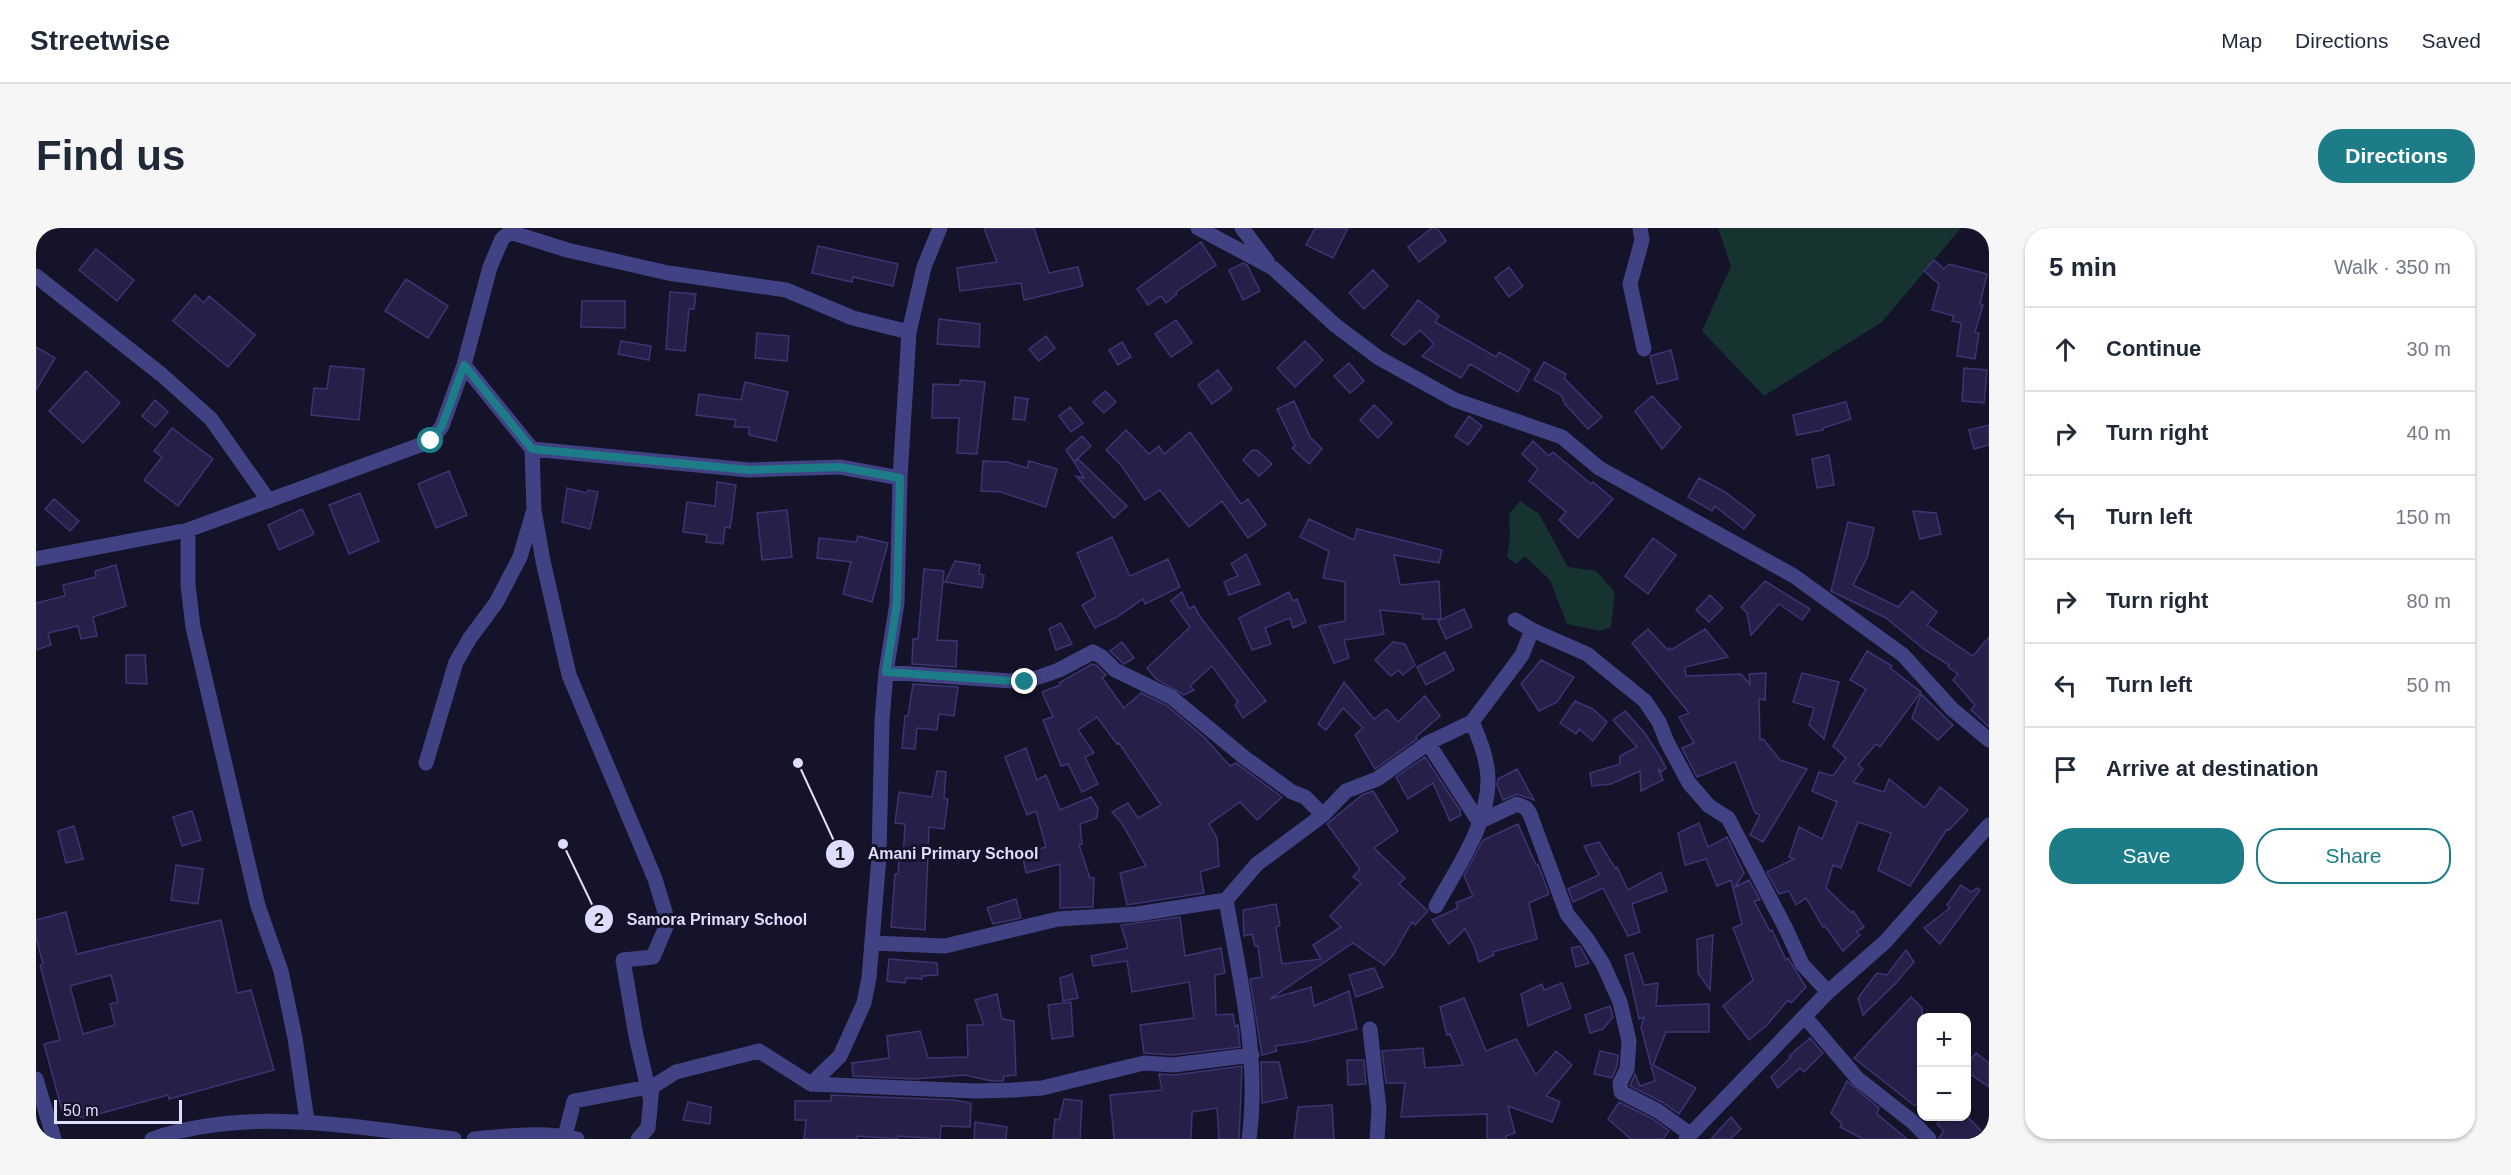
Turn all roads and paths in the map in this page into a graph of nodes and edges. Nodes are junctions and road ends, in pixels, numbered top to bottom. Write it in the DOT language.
graph roads {
  1 [pos="940,228"];
  2 [pos="1198,228"];
  3 [pos="1242,228"];
  4 [pos="1653,228"];
  5 [pos="511,230"];
  6 [pos="1641,234"];
  7 [pos="1273,268"];
  8 [pos="36,276"];
  9 [pos="909,332"];
  10 [pos="1644,349"];
  11 [pos="464,365"];
  12 [pos="532,449"];
  13 [pos="900,478"];
  14 [pos="269,501"];
  15 [pos="534,510"];
  16 [pos="188,530"];
  17 [pos="36,559"];
  18 [pos="1515,620"];
  19 [pos="1533,630"];
  20 [pos="886,672"];
  21 [pos="1472,722"];
  22 [pos="1989,740"];
  23 [pos="1428,743"];
  24 [pos="426,763"];
  25 [pos="1323,815"];
  26 [pos="1479,822"];
  27 [pos="1989,825"];
  28 [pos="1226,900"];
  29 [pos="1436,906"];
  30 [pos="872,943"];
  31 [pos="1828,992"];
  32 [pos="1805,1017"];
  33 [pos="1370,1029"];
  34 [pos="1252,1055"];
  35 [pos="36,1079"];
  36 [pos="811,1084"];
  37 [pos="649,1093"];
  38 [pos="307,1121"];
  39 [pos="571,1137"];
  40 [pos="1688,1137"];
  41 [pos="54,1139"];
  42 [pos="152,1139"];
  43 [pos="454,1139"];
  44 [pos="474,1139"];
  45 [pos="638,1139"];
  46 [pos="1249,1139"];
  47 [pos="1377,1139"];
  48 [pos="1929,1139"];
  1 -- 9 [label="street"];
  2 -- 7 [label="street"];
  3 -- 7 [label="street"];
  4 -- 6 [label="street"];
  5 -- 9 [label="street"];
  5 -- 11 [label="street"];
  6 -- 10 [label="street"];
  7 -- 22 [label="street"];
  8 -- 14 [label="street"];
  9 -- 13 [label="street"];
  11 -- 12 [label="street"];
  11 -- 14 [label="street"];
  12 -- 13 [label="street"];
  12 -- 15 [label="street"];
  13 -- 20 [label="street"];
  14 -- 16 [label="street"];
  15 -- 24 [label="street"];
  15 -- 37 [label="street"];
  16 -- 17 [label="street"];
  16 -- 38 [label="street"];
  18 -- 19 [label="street"];
  19 -- 21 [label="street"];
  19 -- 31 [label="street"];
  20 -- 25 [label="street"];
  20 -- 30 [label="street"];
  21 -- 23 [label="street"];
  21 -- 26 [label="street"];
  23 -- 25 [label="street"];
  23 -- 26 [label="street"];
  25 -- 28 [label="street"];
  26 -- 29 [label="street"];
  26 -- 40 [label="street"];
  27 -- 31 [label="street"];
  28 -- 30 [label="street"];
  28 -- 34 [label="street"];
  30 -- 36 [label="street"];
  31 -- 32 [label="street"];
  32 -- 40 [label="street"];
  32 -- 48 [label="street"];
  33 -- 47 [label="street"];
  34 -- 36 [label="street"];
  34 -- 46 [label="street"];
  35 -- 41 [label="street"];
  36 -- 37 [label="street"];
  37 -- 39 [label="street"];
  37 -- 45 [label="street"];
  38 -- 42 [label="street"];
  38 -- 43 [label="street"];
  39 -- 44 [label="street"];
}
